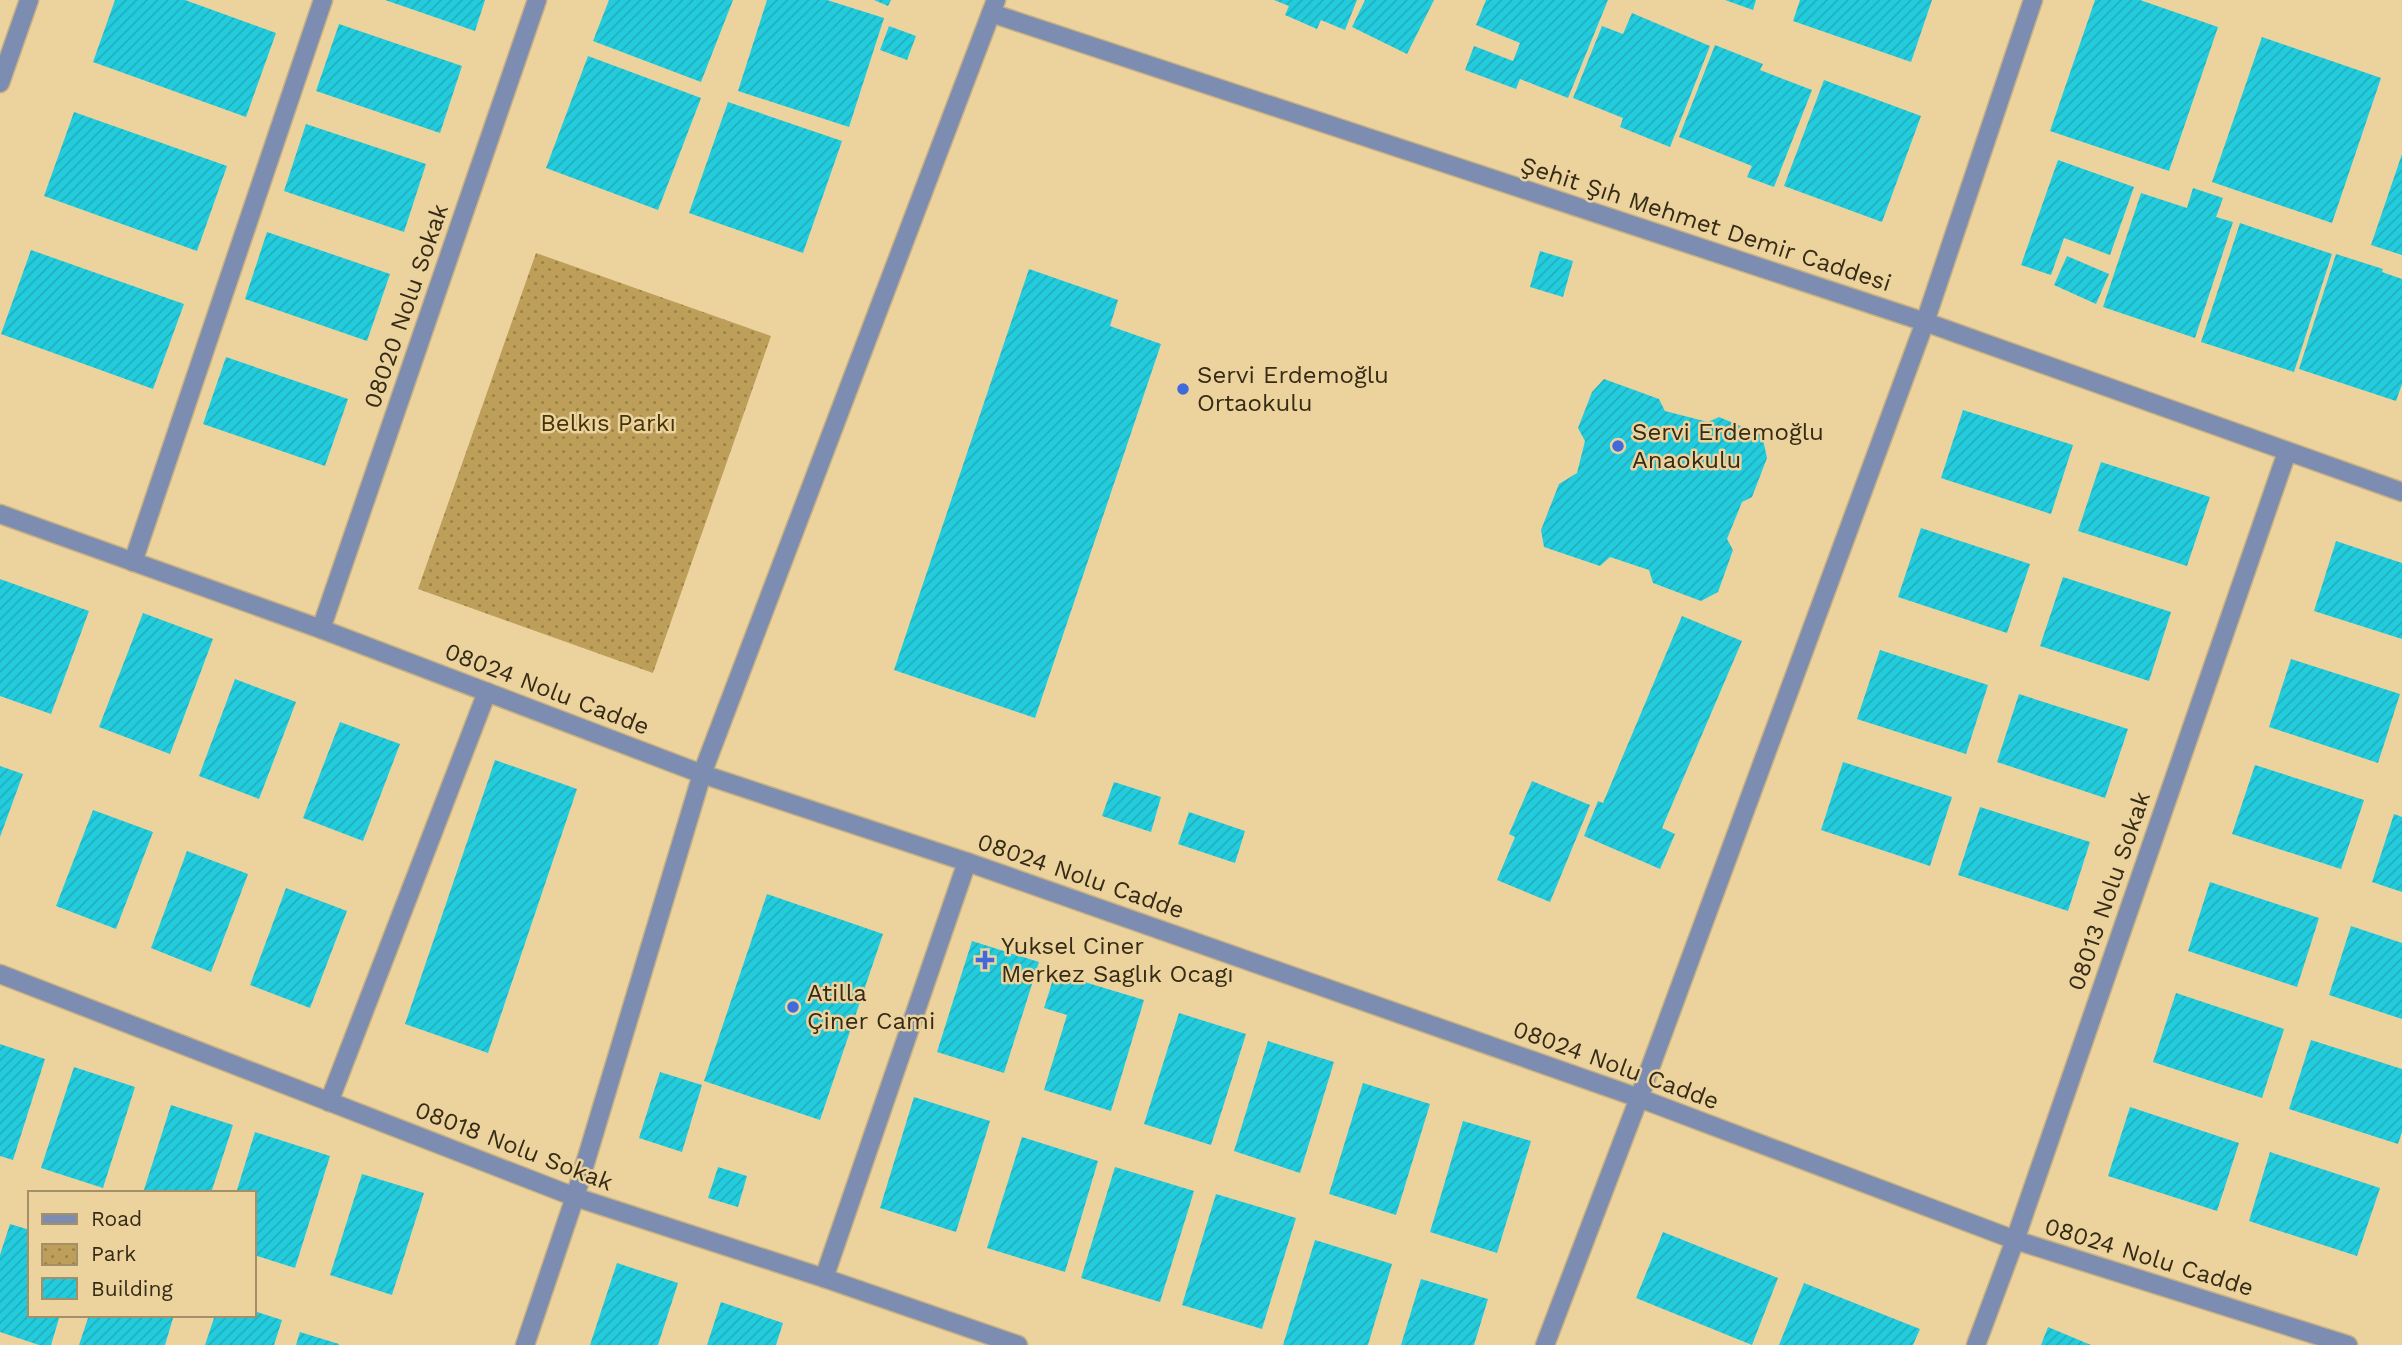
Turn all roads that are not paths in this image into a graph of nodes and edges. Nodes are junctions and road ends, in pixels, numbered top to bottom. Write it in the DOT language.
graph roads {
  1 [pos="29,0"];
  2 [pos="324,0"];
  3 [pos="537,0"];
  4 [pos="2033,0"];
  5 [pos="993,7"];
  6 [pos="0,83"];
  7 [pos="1924,322"];
  8 [pos="2287,453"];
  9 [pos="2402,492"];
  10 [pos="0,514"];
  11 [pos="133,562"];
  12 [pos="321,629"];
  13 [pos="487,692"];
  14 [pos="702,774"];
  15 [pos="967,862"];
  16 [pos="0,974"];
  17 [pos="1639,1098"];
  18 [pos="329,1102"];
  19 [pos="575,1197"];
  20 [pos="2015,1240"];
  21 [pos="824,1278"];
  22 [pos="525,1345"];
  23 [pos="1018,1345"];
  24 [pos="1545,1345"];
  25 [pos="1976,1345"];
  26 [pos="2348,1345"];
  1 -- 6 [label="street"];
  2 -- 11 [label="street"];
  3 -- 12 [label="street, 08020 Nolu Sokak"];
  4 -- 7 [label="street"];
  5 -- 7 [label="street, Şehit Şıh Mehmet Demir Caddesi"];
  5 -- 14 [label="street"];
  7 -- 8 [label="street, Şehit Şıh Mehmet Demir Caddesi"];
  7 -- 17 [label="street"];
  8 -- 9 [label="street, Şehit Şıh Mehmet Demir Caddesi"];
  8 -- 20 [label="street, 08013 Nolu Sokak"];
  10 -- 11 [label="street, 08024 Nolu Cadde"];
  11 -- 12 [label="street, 08024 Nolu Cadde"];
  12 -- 13 [label="street, 08024 Nolu Cadde"];
  13 -- 14 [label="street, 08024 Nolu Cadde"];
  13 -- 18 [label="street"];
  14 -- 15 [label="street, 08024 Nolu Cadde"];
  14 -- 19 [label="street"];
  15 -- 17 [label="street, 08024 Nolu Cadde"];
  15 -- 21 [label="street"];
  16 -- 18 [label="street, 08018 Nolu Sokak"];
  17 -- 20 [label="street, 08024 Nolu Cadde"];
  17 -- 24 [label="street"];
  18 -- 19 [label="street, 08018 Nolu Sokak"];
  19 -- 21 [label="street, 08018 Nolu Sokak"];
  19 -- 22 [label="street"];
  20 -- 25 [label="street, 08013 Nolu Sokak"];
  20 -- 26 [label="street, 08024 Nolu Cadde"];
  21 -- 23 [label="street, 08018 Nolu Sokak"];
}
